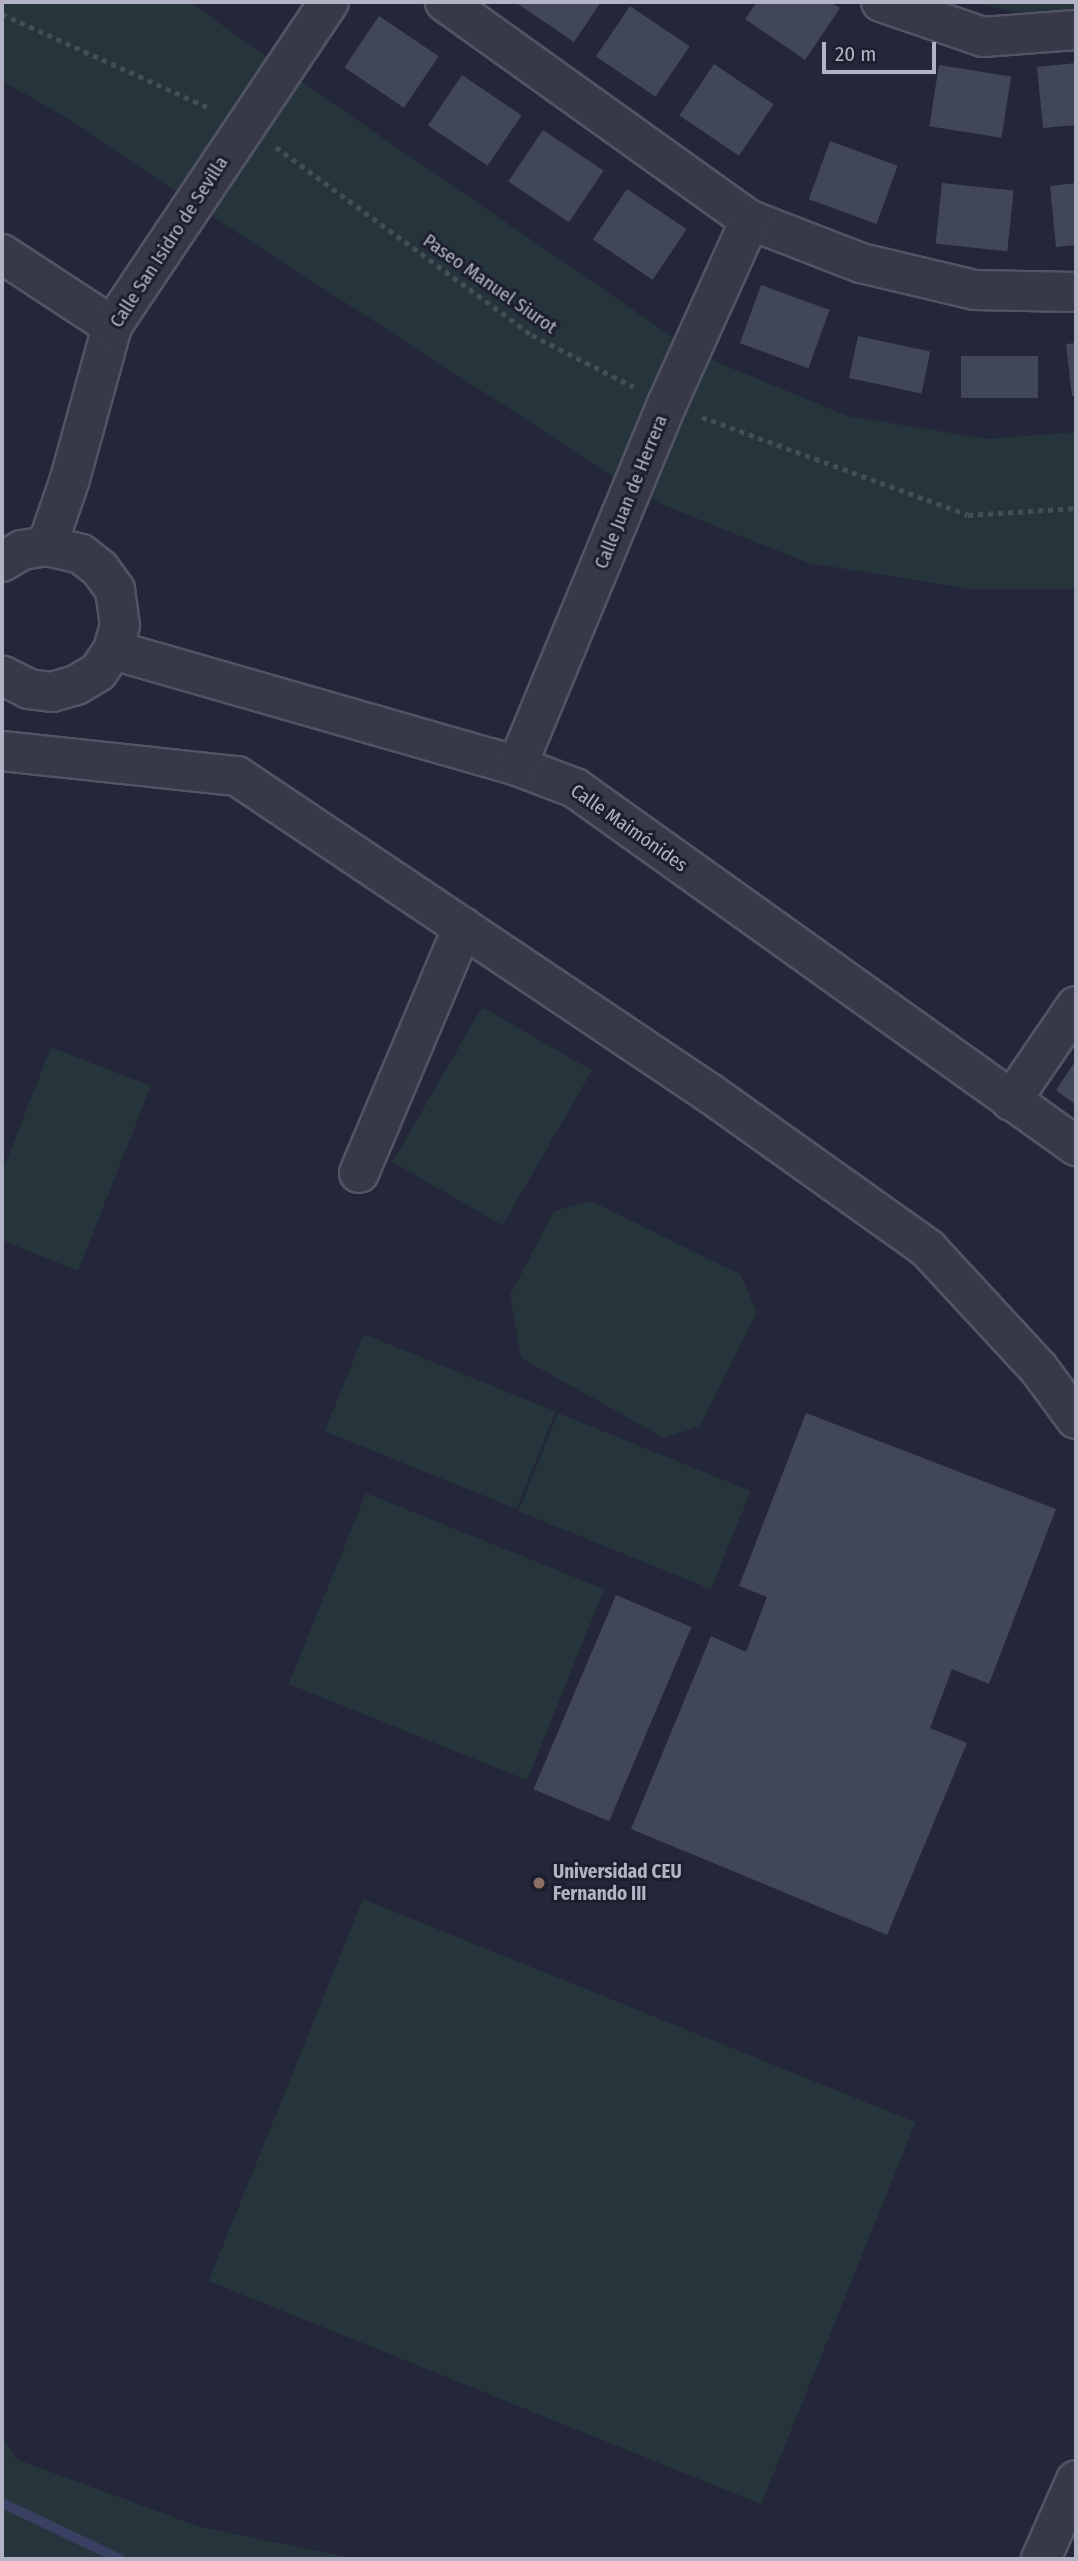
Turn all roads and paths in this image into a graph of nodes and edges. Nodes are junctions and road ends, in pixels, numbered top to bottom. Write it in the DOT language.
graph roads {
  1 [pos="329,2"];
  2 [pos="445,2"];
  3 [pos="881,2"];
  4 [pos="2,14"];
  5 [pos="1076,30"];
  6 [pos="245,124"];
  7 [pos="750,220"];
  8 [pos="2,254"];
  9 [pos="1076,292"];
  10 [pos="112,326"];
  11 [pos="667,404"];
  12 [pos="1076,508"];
  13 [pos="47,546"];
  14 [pos="2,562"];
  15 [pos="113,650"];
  16 [pos="2,675"];
  17 [pos="2,751"];
  18 [pos="517,766"];
  19 [pos="463,927"];
  20 [pos="1076,1006"];
  21 [pos="1011,1101"];
  22 [pos="1076,1146"];
  23 [pos="359,1173"];
  24 [pos="1076,1419"];
  25 [pos="1076,2480"];
  26 [pos="1041,2559"];
  1 -- 6 [label="street, Calle San Isidro de Sevilla"];
  2 -- 7 [label="street"];
  3 -- 5 [label="street"];
  4 -- 6 [label="path, Paseo Manuel Siurot"];
  6 -- 10 [label="street, Calle San Isidro de Sevilla"];
  6 -- 11 [label="path, Paseo Manuel Siurot"];
  7 -- 9 [label="street"];
  7 -- 11 [label="street, Calle Juan de Herrera"];
  8 -- 10 [label="street"];
  10 -- 13 [label="street, Calle San Isidro de Sevilla"];
  11 -- 12 [label="path, Paseo Manuel Siurot"];
  11 -- 18 [label="street, Calle Juan de Herrera"];
  13 -- 14 [label="street"];
  13 -- 15 [label="street"];
  15 -- 16 [label="street"];
  15 -- 18 [label="street, Calle Maimónides"];
  17 -- 19 [label="street"];
  18 -- 21 [label="street, Calle Maimónides"];
  19 -- 23 [label="street"];
  19 -- 24 [label="street"];
  20 -- 21 [label="street"];
  21 -- 22 [label="street, Calle Maimónides"];
  25 -- 26 [label="street"];
}
